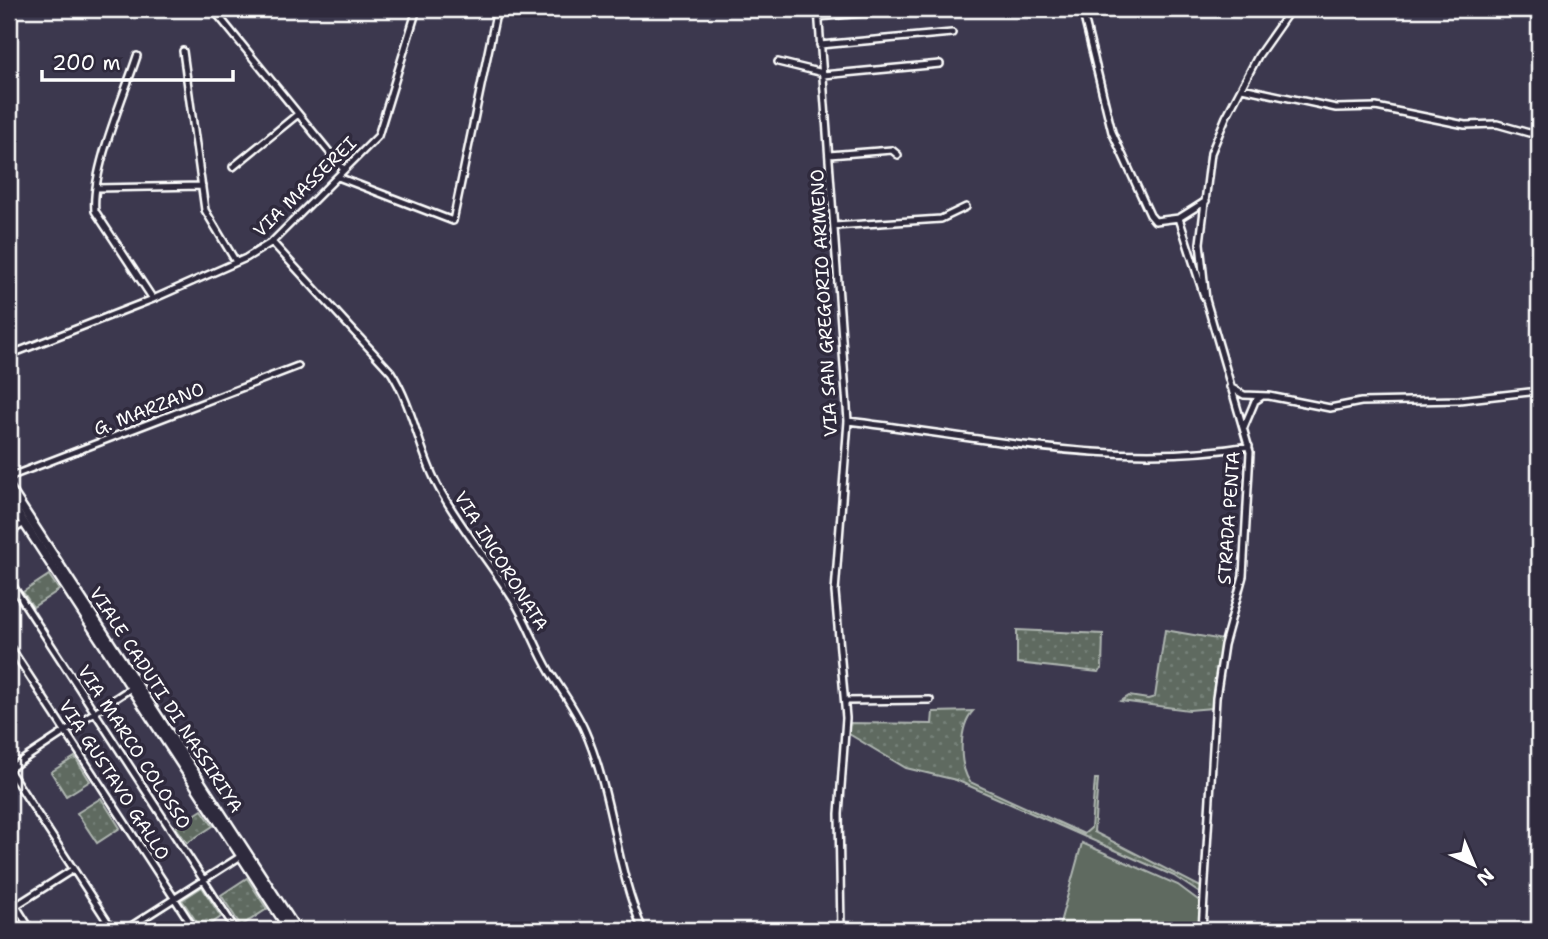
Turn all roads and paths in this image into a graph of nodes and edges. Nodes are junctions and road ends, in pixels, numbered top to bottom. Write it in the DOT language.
graph roads {
  1 [pos="213,9"];
  2 [pos="417,9"];
  3 [pos="498,9"];
  4 [pos="807,9"];
  5 [pos="907,9"];
  6 [pos="1082,9"];
  7 [pos="1291,9"];
  8 [pos="818,12"];
  9 [pos="951,33"];
  10 [pos="820,45"];
  11 [pos="183,51"];
  12 [pos="137,56"];
  13 [pos="778,62"];
  14 [pos="940,64"];
  15 [pos="823,74"];
  16 [pos="1242,88"];
  17 [pos="298,114"];
  18 [pos="1539,131"];
  19 [pos="829,155"];
  20 [pos="898,155"];
  21 [pos="233,167"];
  22 [pos="344,170"];
  23 [pos="338,177"];
  24 [pos="202,186"];
  25 [pos="96,188"];
  26 [pos="1207,200"];
  27 [pos="966,208"];
  28 [pos="1179,218"];
  29 [pos="834,226"];
  30 [pos="272,242"];
  31 [pos="236,262"];
  32 [pos="153,299"];
  33 [pos="1206,300"];
  34 [pos="9,355"];
  35 [pos="299,366"];
  36 [pos="1230,387"];
  37 [pos="1539,391"];
  38 [pos="1261,397"];
  39 [pos="848,421"];
  40 [pos="1244,428"];
  41 [pos="1249,446"];
  42 [pos="9,477"];
  43 [pos="9,488"];
  44 [pos="9,499"];
  45 [pos="24,523"];
  46 [pos="9,533"];
  47 [pos="9,580"];
  48 [pos="9,645"];
  49 [pos="131,688"];
  50 [pos="930,700"];
  51 [pos="845,701"];
  52 [pos="95,712"];
  53 [pos="66,732"];
  54 [pos="9,770"];
  55 [pos="241,856"];
  56 [pos="72,870"];
  57 [pos="204,880"];
  58 [pos="9,895"];
  59 [pos="174,899"];
  60 [pos="16,906"];
  61 [pos="9,910"];
  62 [pos="32,930"];
  63 [pos="113,930"];
  64 [pos="125,930"];
  65 [pos="195,930"];
  66 [pos="236,930"];
  67 [pos="289,930"];
  68 [pos="297,930"];
  69 [pos="643,930"];
  70 [pos="841,930"];
  71 [pos="1202,930"];
  1 -- 17 [label="street"];
  2 -- 22 [label="street, VIA MASSEREI"];
  3 -- 23 [label="street"];
  4 -- 8 [label="street"];
  5 -- 8 [label="street"];
  6 -- 28 [label="street"];
  7 -- 16 [label="street, STRADA PENTA"];
  8 -- 10 [label="street, VIA SAN GREGORIO ARMENO"];
  9 -- 10 [label="street"];
  10 -- 15 [label="street, VIA SAN GREGORIO ARMENO"];
  11 -- 24 [label="street"];
  12 -- 25 [label="street"];
  13 -- 15 [label="street"];
  14 -- 15 [label="street"];
  15 -- 19 [label="street, VIA SAN GREGORIO ARMENO"];
  16 -- 18 [label="street"];
  16 -- 26 [label="street, STRADA PENTA"];
  17 -- 21 [label="street"];
  17 -- 22 [label="street"];
  19 -- 20 [label="street"];
  19 -- 29 [label="street, VIA SAN GREGORIO ARMENO"];
  22 -- 23 [label="street, VIA MASSEREI"];
  23 -- 30 [label="street, VIA MASSEREI"];
  24 -- 25 [label="street"];
  24 -- 31 [label="street"];
  25 -- 32 [label="street"];
  26 -- 28 [label="street"];
  26 -- 33 [label="street, STRADA PENTA"];
  27 -- 29 [label="street"];
  28 -- 33 [label="street"];
  29 -- 39 [label="street, VIA SAN GREGORIO ARMENO"];
  30 -- 31 [label="street, VIA MASSEREI"];
  30 -- 69 [label="street, VIA INCORONATA"];
  31 -- 32 [label="street, VIA MASSEREI"];
  32 -- 34 [label="street, VIA MASSEREI"];
  33 -- 36 [label="street, STRADA PENTA"];
  35 -- 42 [label="street, G. MARZANO"];
  36 -- 38 [label="street"];
  36 -- 40 [label="street, STRADA PENTA"];
  37 -- 38 [label="street"];
  38 -- 40 [label="street"];
  39 -- 41 [label="street"];
  39 -- 51 [label="street, VIA SAN GREGORIO ARMENO"];
  40 -- 41 [label="street, STRADA PENTA"];
  41 -- 71 [label="street, STRADA PENTA"];
  43 -- 68 [label="main road, VIALE CADUTI DI NASSIRIYA"];
  44 -- 45 [label="main road, VIALE CADUTI DI NASSIRIYA"];
  45 -- 46 [label="street"];
  45 -- 49 [label="main road, VIALE CADUTI DI NASSIRIYA"];
  47 -- 52 [label="street, VIA MARCO COLOSSO"];
  48 -- 53 [label="street, VIA GUSTAVO GALLO"];
  49 -- 52 [label="street"];
  49 -- 55 [label="main road, VIALE CADUTI DI NASSIRIYA"];
  50 -- 51 [label="street"];
  51 -- 70 [label="street, VIA SAN GREGORIO ARMENO"];
  52 -- 53 [label="street"];
  52 -- 57 [label="street, VIA MARCO COLOSSO"];
  53 -- 54 [label="street"];
  53 -- 59 [label="street, VIA GUSTAVO GALLO"];
  54 -- 56 [label="street"];
  55 -- 57 [label="street"];
  55 -- 67 [label="main road, VIALE CADUTI DI NASSIRIYA"];
  56 -- 60 [label="street"];
  56 -- 63 [label="street"];
  57 -- 59 [label="street"];
  57 -- 66 [label="street, VIA MARCO COLOSSO"];
  58 -- 60 [label="street"];
  59 -- 64 [label="street"];
  59 -- 65 [label="street, VIA GUSTAVO GALLO"];
  60 -- 61 [label="street"];
  60 -- 62 [label="street"];
}
